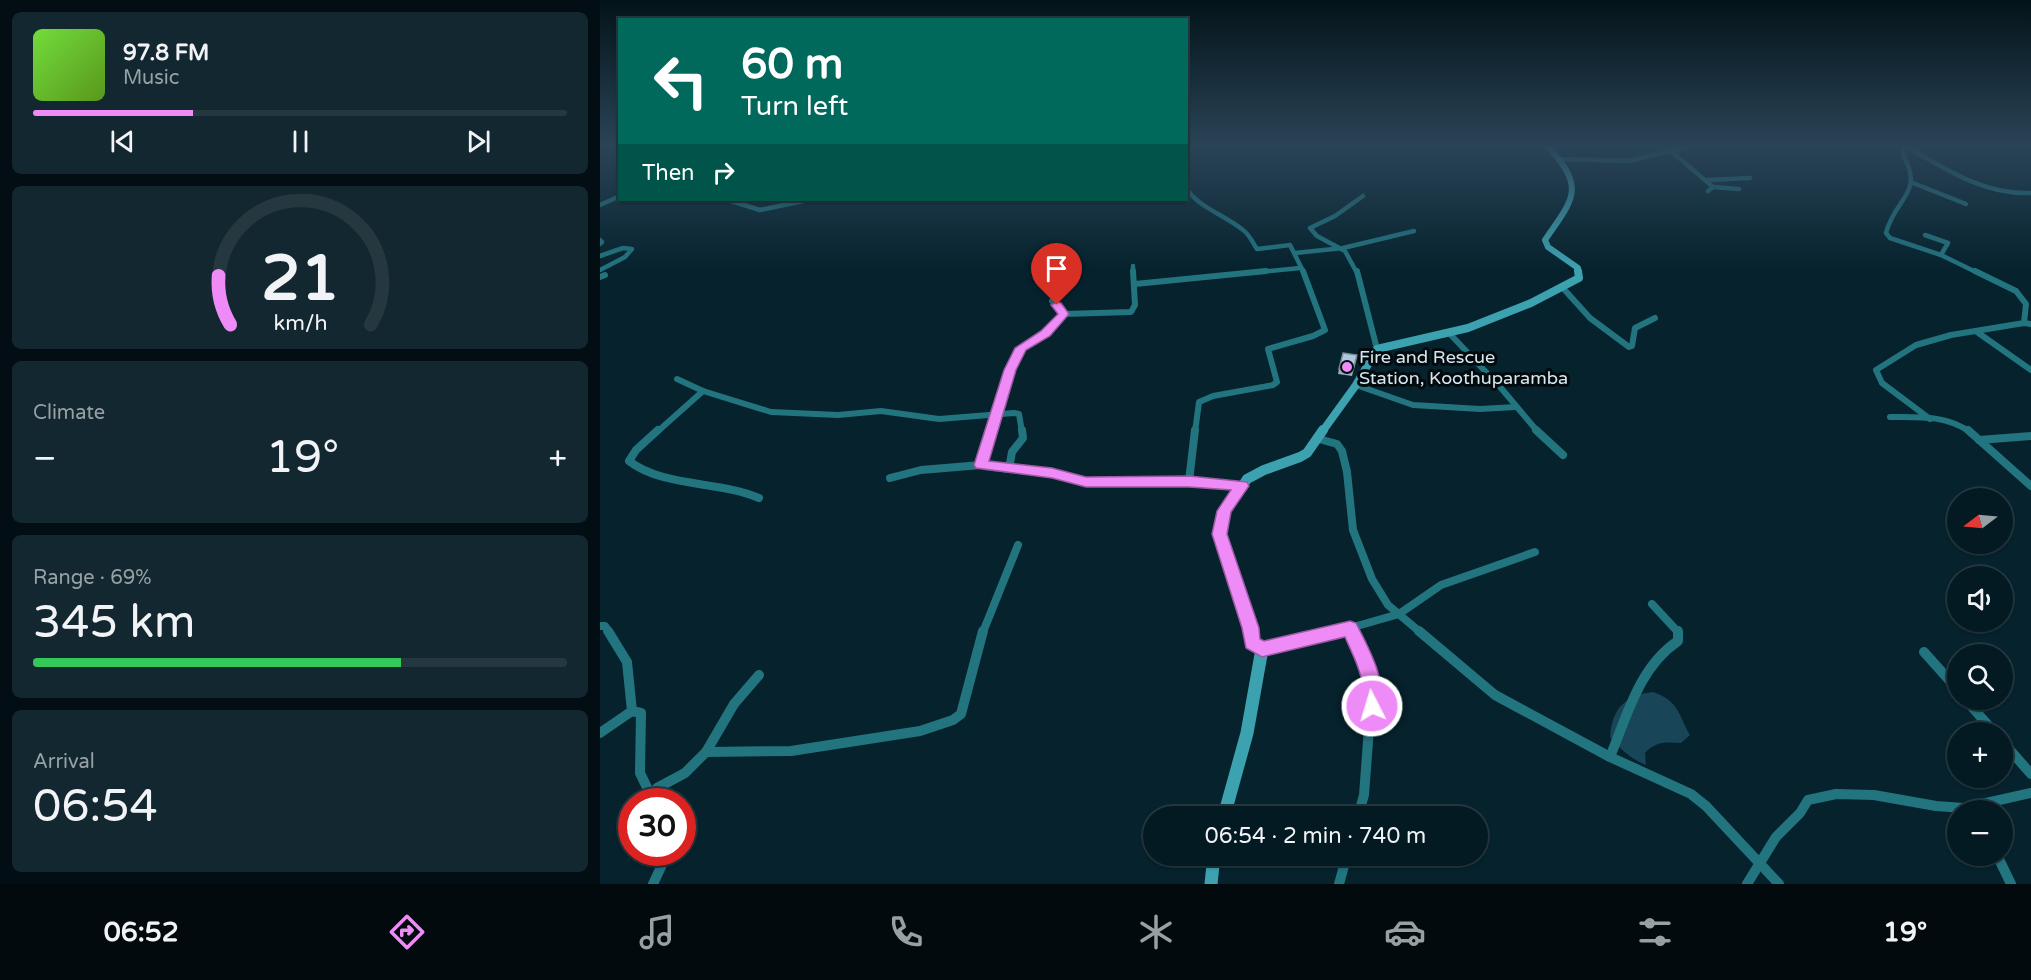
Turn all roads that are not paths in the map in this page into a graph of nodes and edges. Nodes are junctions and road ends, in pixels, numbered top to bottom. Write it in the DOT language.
graph roads {
  1 [pos="1571,187"];
  2 [pos="1713,187"];
  3 [pos="1716,187"];
  4 [pos="1912,187"];
  5 [pos="1924,187"];
  6 [pos="1991,187"];
  7 [pos="1739,189"];
  8 [pos="1188,191"];
  9 [pos="1708,191"];
  10 [pos="2031,193"];
  11 [pos="1363,196"];
  12 [pos="618,197"];
  13 [pos="728,201"];
  14 [pos="803,201"];
  15 [pos="1966,204"];
  16 [pos="600,205"];
  17 [pos="1414,231"];
  18 [pos="1925,235"];
  19 [pos="1343,248"];
  20 [pos="1295,253"];
  21 [pos="1941,255"];
  22 [pos="600,256"];
  23 [pos="1133,266"];
  24 [pos="1300,268"];
  25 [pos="600,270"];
  26 [pos="1136,284"];
  27 [pos="1562,287"];
  28 [pos="1052,301"];
  29 [pos="1064,314"];
  30 [pos="1655,318"];
  31 [pos="2027,323"];
  32 [pos="1977,332"];
  33 [pos="1450,334"];
  34 [pos="1377,350"];
  35 [pos="2031,370"];
  36 [pos="677,379"];
  37 [pos="1356,385"];
  38 [pos="703,391"];
  39 [pos="1516,406"];
  40 [pos="997,414"];
  41 [pos="1890,417"];
  42 [pos="1930,419"];
  43 [pos="2031,436"];
  44 [pos="1319,439"];
  45 [pos="1979,440"];
  46 [pos="1563,455"];
  47 [pos="981,465"];
  48 [pos="1009,469"];
  49 [pos="890,478"];
  50 [pos="1189,482"];
  51 [pos="1242,486"];
  52 [pos="2031,486"];
  53 [pos="759,498"];
  54 [pos="1018,545"];
  55 [pos="1535,552"];
  56 [pos="1652,604"];
  57 [pos="1399,614"];
  58 [pos="600,626"];
  59 [pos="1350,628"];
  60 [pos="1262,649"];
  61 [pos="1924,652"];
  62 [pos="759,675"];
  63 [pos="1947,678"];
  64 [pos="1975,710"];
  65 [pos="632,711"];
  66 [pos="1985,722"];
  67 [pos="600,733"];
  68 [pos="706,752"];
  69 [pos="2013,754"];
  70 [pos="1610,757"];
  71 [pos="2031,774"];
  72 [pos="647,788"];
  73 [pos="657,788"];
  74 [pos="2031,793"];
  75 [pos="2002,800"];
  76 [pos="1227,806"];
  77 [pos="1361,806"];
  78 [pos="1947,807"];
  79 [pos="1759,862"];
  80 [pos="661,866"];
  81 [pos="1213,866"];
  82 [pos="1344,866"];
  83 [pos="2002,866"];
  84 [pos="653,884"];
  85 [pos="1211,884"];
  86 [pos="1339,884"];
  87 [pos="1747,884"];
  88 [pos="1779,884"];
  89 [pos="2011,884"];
  1 -- 27 [label="main road"];
  2 -- 9 [label="street"];
  3 -- 7 [label="street"];
  4 -- 21 [label="street"];
  5 -- 15 [label="street"];
  6 -- 10 [label="street"];
  8 -- 20 [label="street"];
  11 -- 19 [label="street"];
  12 -- 16 [label="street"];
  13 -- 14 [label="street"];
  17 -- 19 [label="street"];
  18 -- 21 [label="street"];
  19 -- 20 [label="street"];
  19 -- 34 [label="street"];
  20 -- 24 [label="street"];
  21 -- 31 [label="street"];
  22 -- 25 [label="street"];
  23 -- 26 [label="street"];
  24 -- 26 [label="street"];
  24 -- 50 [label="street"];
  26 -- 29 [label="street"];
  27 -- 30 [label="street"];
  27 -- 33 [label="main road"];
  28 -- 29 [label="street"];
  29 -- 40 [label="street"];
  31 -- 32 [label="street"];
  32 -- 35 [label="street"];
  32 -- 42 [label="street"];
  33 -- 34 [label="main road"];
  33 -- 39 [label="street"];
  34 -- 37 [label="main road"];
  36 -- 38 [label="street"];
  37 -- 39 [label="street"];
  37 -- 44 [label="main road"];
  38 -- 40 [label="street"];
  38 -- 53 [label="street"];
  39 -- 46 [label="street"];
  40 -- 47 [label="street"];
  40 -- 48 [label="street"];
  41 -- 42 [label="street"];
  42 -- 45 [label="street"];
  43 -- 45 [label="street"];
  44 -- 51 [label="main road"];
  44 -- 57 [label="street"];
  45 -- 52 [label="street"];
  47 -- 48 [label="street"];
  47 -- 49 [label="street"];
  48 -- 50 [label="street"];
  50 -- 51 [label="street"];
  51 -- 60 [label="main road"];
  54 -- 68 [label="street"];
  55 -- 57 [label="street"];
  56 -- 70 [label="street"];
  57 -- 59 [label="street"];
  57 -- 70 [label="street"];
  58 -- 65 [label="street"];
  59 -- 60 [label="street"];
  59 -- 77 [label="street"];
  60 -- 76 [label="main road"];
  61 -- 63 [label="street"];
  62 -- 68 [label="street"];
  64 -- 66 [label="street"];
  65 -- 67 [label="street"];
  65 -- 72 [label="street"];
  68 -- 73 [label="street"];
  69 -- 71 [label="street"];
  70 -- 79 [label="street"];
  74 -- 75 [label="street"];
  78 -- 79 [label="street"];
  79 -- 87 [label="street"];
  79 -- 88 [label="street"];
  80 -- 84 [label="street"];
  81 -- 85 [label="main road"];
  82 -- 86 [label="street"];
  83 -- 89 [label="street"];
}
